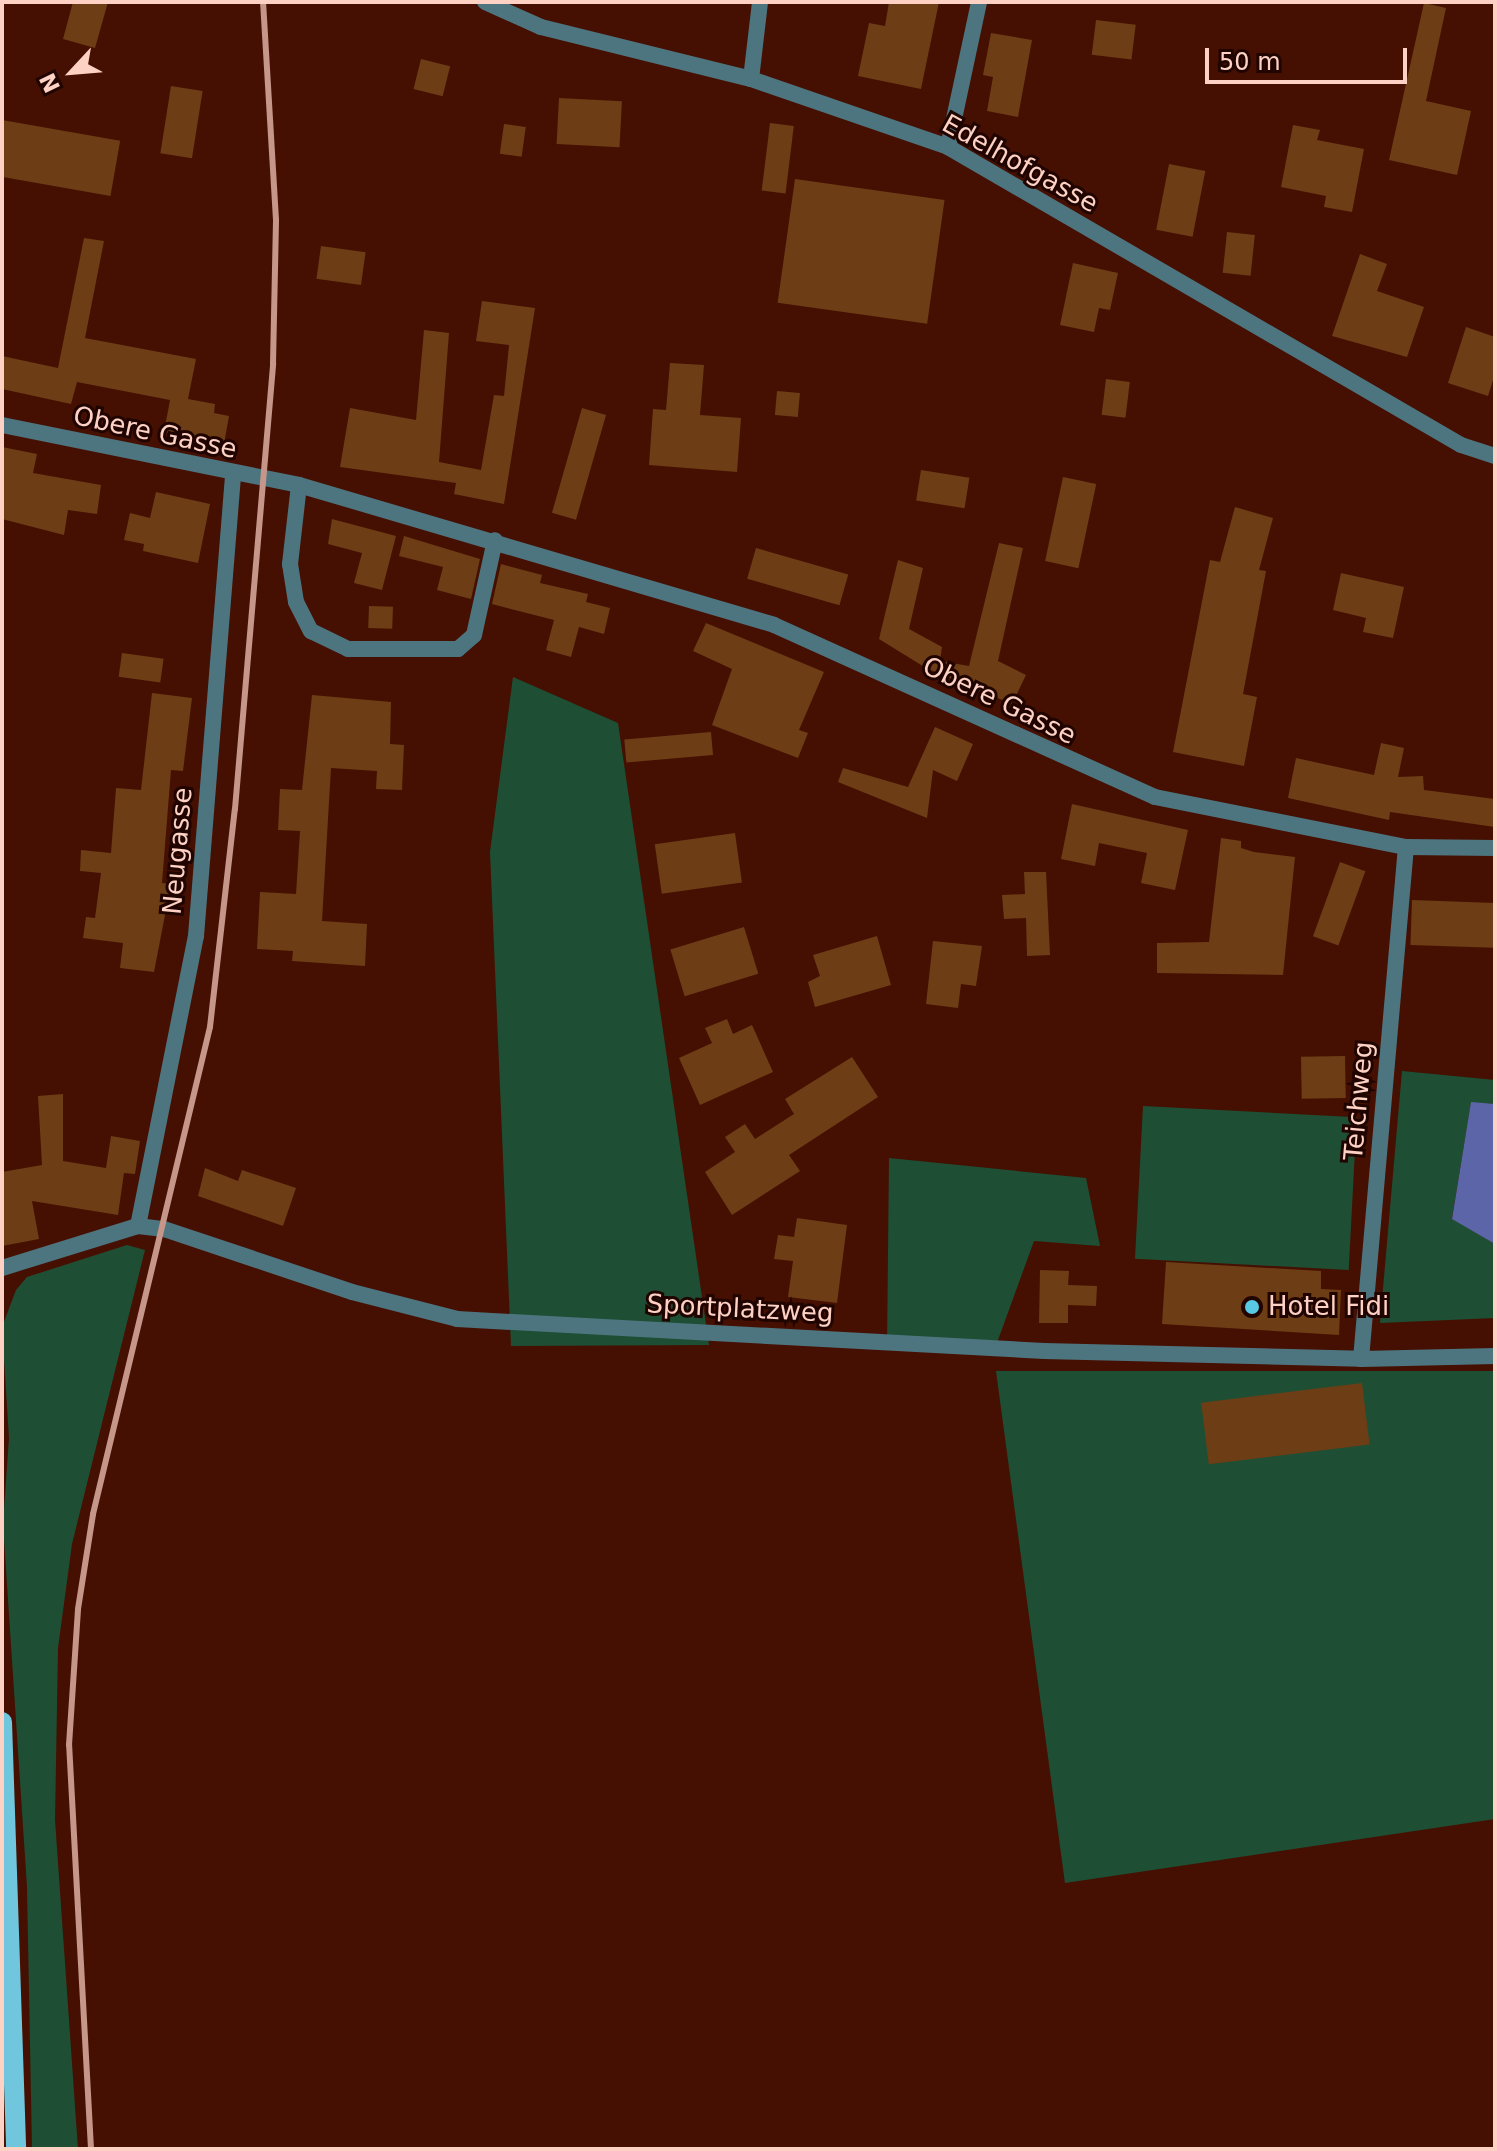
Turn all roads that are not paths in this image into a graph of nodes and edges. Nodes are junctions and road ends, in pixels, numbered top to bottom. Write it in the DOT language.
graph roads {
  1 [pos="485,2"];
  2 [pos="760,2"];
  3 [pos="979,2"];
  4 [pos="751,79"];
  5 [pos="948,147"];
  6 [pos="2,425"];
  7 [pos="1495,456"];
  8 [pos="233,475"];
  9 [pos="299,485"];
  10 [pos="495,540"];
  11 [pos="1406,847"];
  12 [pos="1495,848"];
  13 [pos="138,1226"];
  14 [pos="2,1268"];
  15 [pos="1495,1356"];
  16 [pos="1361,1359"];
  17 [pos="2,1722"];
  18 [pos="16,2149"];
  1 -- 4 [label="street, Edelhofgasse"];
  2 -- 4 [label="street"];
  3 -- 5 [label="street"];
  4 -- 5 [label="street, Edelhofgasse"];
  5 -- 7 [label="street, Edelhofgasse"];
  6 -- 8 [label="street, Obere Gasse"];
  8 -- 9 [label="street, Obere Gasse"];
  8 -- 13 [label="street, Neugasse"];
  9 -- 10 [label="street, Obere Gasse"];
  9 -- 10 [label="street"];
  10 -- 11 [label="street, Obere Gasse"];
  11 -- 12 [label="street, Obere Gasse"];
  11 -- 16 [label="street, Teichweg"];
  13 -- 14 [label="street, Sportplatzweg"];
  13 -- 16 [label="street, Sportplatzweg"];
  15 -- 16 [label="street, Sportplatzweg"];
  17 -- 18 [label="main road"];
}
